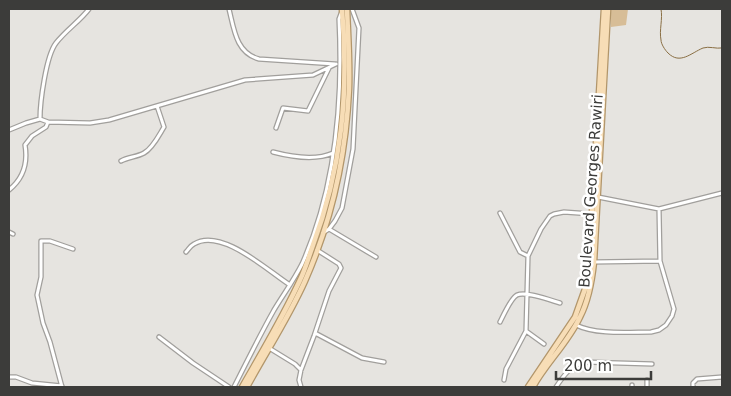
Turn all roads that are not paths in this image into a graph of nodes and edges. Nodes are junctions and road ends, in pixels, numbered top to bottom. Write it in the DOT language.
graph roads {
  1 [pos="229,9"];
  2 [pos="342,9"];
  3 [pos="347,9"];
  4 [pos="352,9"];
  5 [pos="604,9"];
  6 [pos="608,9"];
  7 [pos="87,10"];
  8 [pos="338,64"];
  9 [pos="329,68"];
  10 [pos="158,106"];
  11 [pos="40,120"];
  12 [pos="48,122"];
  13 [pos="276,128"];
  14 [pos="9,130"];
  15 [pos="273,152"];
  16 [pos="333,153"];
  17 [pos="120,161"];
  18 [pos="9,190"];
  19 [pos="722,193"];
  20 [pos="598,197"];
  21 [pos="659,209"];
  22 [pos="500,213"];
  23 [pos="592,214"];
  24 [pos="329,229"];
  25 [pos="323,233"];
  26 [pos="73,250"];
  27 [pos="317,250"];
  28 [pos="186,252"];
  29 [pos="528,256"];
  30 [pos="376,257"];
  31 [pos="660,261"];
  32 [pos="594,262"];
  33 [pos="290,285"];
  34 [pos="527,294"];
  35 [pos="560,303"];
  36 [pos="500,322"];
  37 [pos="576,325"];
  38 [pos="526,331"];
  39 [pos="315,333"];
  40 [pos="159,337"];
  41 [pos="544,344"];
  42 [pos="269,348"];
  43 [pos="384,362"];
  44 [pos="652,364"];
  45 [pos="301,370"];
  46 [pos="9,376"];
  47 [pos="722,378"];
  48 [pos="504,380"];
  49 [pos="647,380"];
  50 [pos="62,386"];
  51 [pos="229,387"];
  52 [pos="234,387"];
  53 [pos="242,387"];
  54 [pos="247,387"];
  55 [pos="301,387"];
  56 [pos="528,387"];
  57 [pos="533,387"];
  58 [pos="556,387"];
  59 [pos="647,387"];
  60 [pos="693,387"];
  1 -- 8 [label="street"];
  2 -- 8 [label="street"];
  2 -- 53 [label="main road"];
  3 -- 25 [label="main road"];
  4 -- 24 [label="street"];
  5 -- 23 [label="main road, Boulevard Georges Rawiri"];
  6 -- 20 [label="main road, Boulevard Georges Rawiri"];
  7 -- 11 [label="street"];
  8 -- 9 [label="street"];
  8 -- 16 [label="street"];
  9 -- 10 [label="street"];
  9 -- 13 [label="street"];
  10 -- 12 [label="street"];
  10 -- 17 [label="street"];
  11 -- 12 [label="street"];
  11 -- 14 [label="street"];
  12 -- 18 [label="street"];
  15 -- 16 [label="street"];
  16 -- 33 [label="street"];
  19 -- 21 [label="street"];
  20 -- 21 [label="street"];
  20 -- 32 [label="main road, Boulevard Georges Rawiri"];
  21 -- 31 [label="street"];
  22 -- 29 [label="street"];
  23 -- 29 [label="street"];
  23 -- 56 [label="main road, Boulevard Georges Rawiri"];
  24 -- 25 [label="street"];
  24 -- 30 [label="street"];
  25 -- 27 [label="main road"];
  26 -- 50 [label="street"];
  27 -- 39 [label="street"];
  27 -- 42 [label="main road"];
  28 -- 33 [label="street"];
  29 -- 34 [label="street"];
  31 -- 32 [label="street"];
  31 -- 37 [label="street"];
  32 -- 37 [label="main road, Boulevard Georges Rawiri"];
  33 -- 52 [label="street"];
  34 -- 35 [label="street"];
  34 -- 36 [label="street"];
  34 -- 38 [label="street"];
  37 -- 57 [label="main road, Boulevard Georges Rawiri"];
  38 -- 41 [label="street"];
  38 -- 48 [label="street"];
  39 -- 43 [label="street"];
  39 -- 45 [label="street"];
  40 -- 51 [label="street"];
  42 -- 45 [label="street"];
  42 -- 54 [label="main road"];
  44 -- 58 [label="street"];
  45 -- 55 [label="street"];
  46 -- 50 [label="street"];
  47 -- 60 [label="street"];
  49 -- 59 [label="street"];
}
